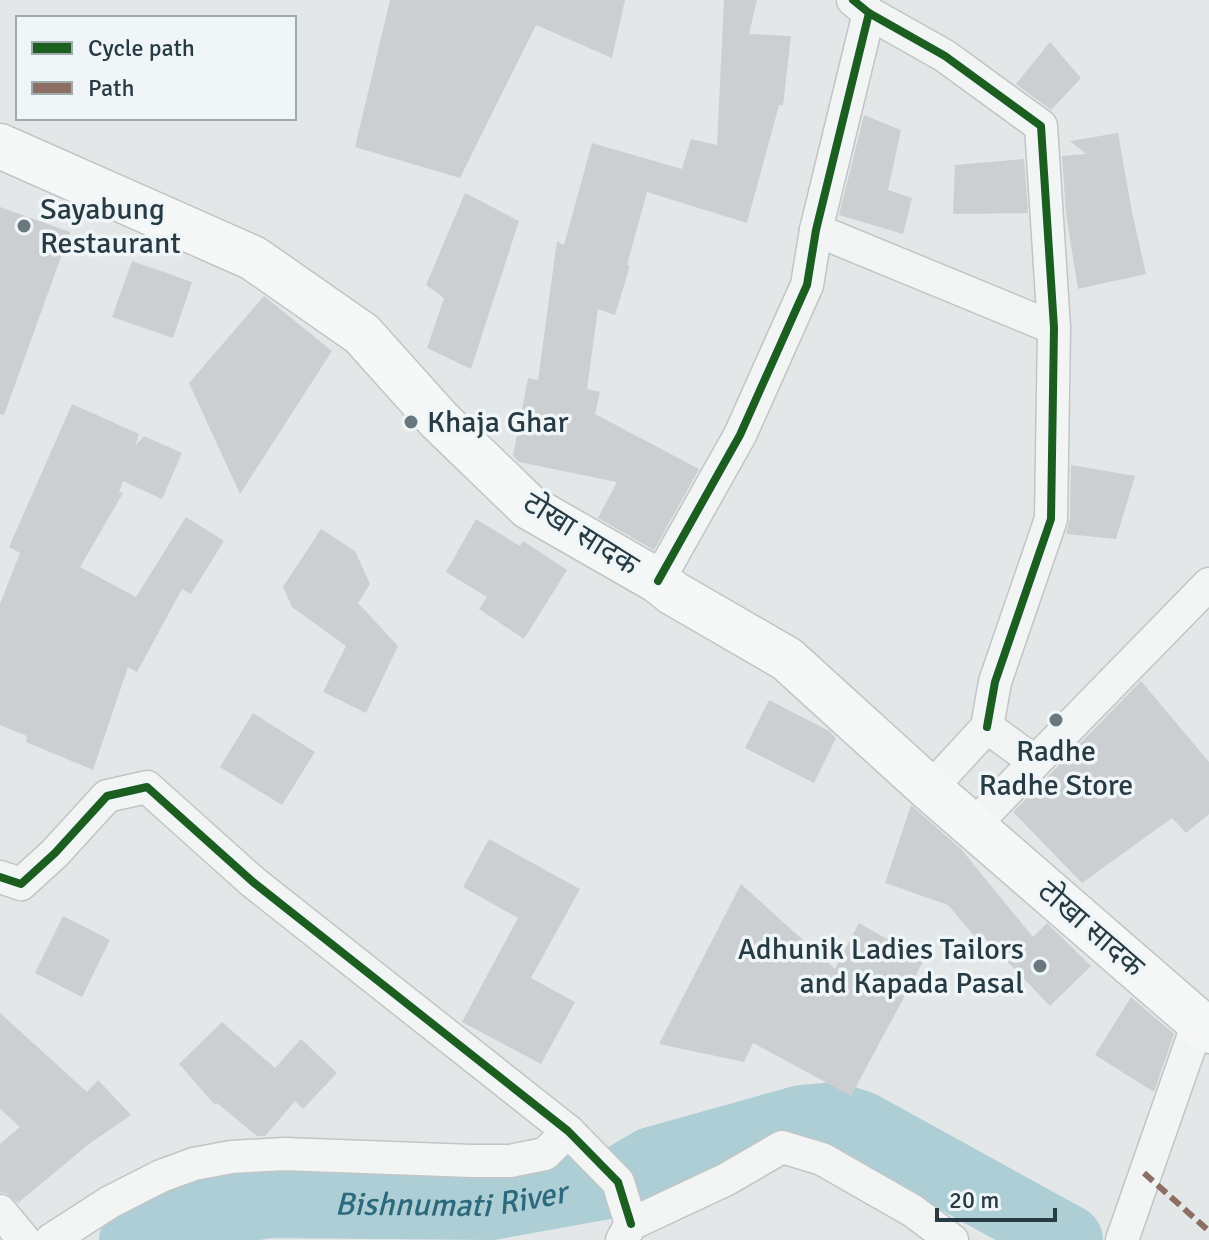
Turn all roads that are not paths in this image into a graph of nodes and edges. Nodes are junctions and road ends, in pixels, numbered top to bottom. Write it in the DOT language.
graph roads {
  1 [pos="861,7"];
  2 [pos="0,146"];
  3 [pos="816,230"];
  4 [pos="1054,328"];
  5 [pos="658,581"];
  6 [pos="1209,584"];
  7 [pos="987,727"];
  8 [pos="1035,762"];
  9 [pos="930,789"];
  10 [pos="973,826"];
  11 [pos="0,877"];
  12 [pos="1204,1027"];
  13 [pos="568,1131"];
  14 [pos="0,1211"];
  15 [pos="910,1226"];
  16 [pos="627,1232"];
  17 [pos="24,1240"];
  18 [pos="51,1240"];
  19 [pos="952,1240"];
  20 [pos="1122,1240"];
  1 -- 3 [label="street"];
  1 -- 4 [label="street"];
  2 -- 5 [label="main road, टोखा सादक"];
  3 -- 4 [label="street"];
  3 -- 5 [label="street"];
  4 -- 7 [label="street"];
  5 -- 9 [label="main road, टोखा सादक"];
  6 -- 8 [label="street"];
  7 -- 8 [label="street"];
  7 -- 9 [label="street"];
  8 -- 10 [label="street"];
  9 -- 10 [label="main road, टोखा सादक"];
  10 -- 12 [label="main road, टोखा सादक"];
  11 -- 13 [label="street"];
  12 -- 20 [label="street"];
  13 -- 16 [label="street"];
  13 -- 18 [label="street"];
  14 -- 17 [label="street"];
  15 -- 16 [label="street"];
  15 -- 19 [label="street"];
}
